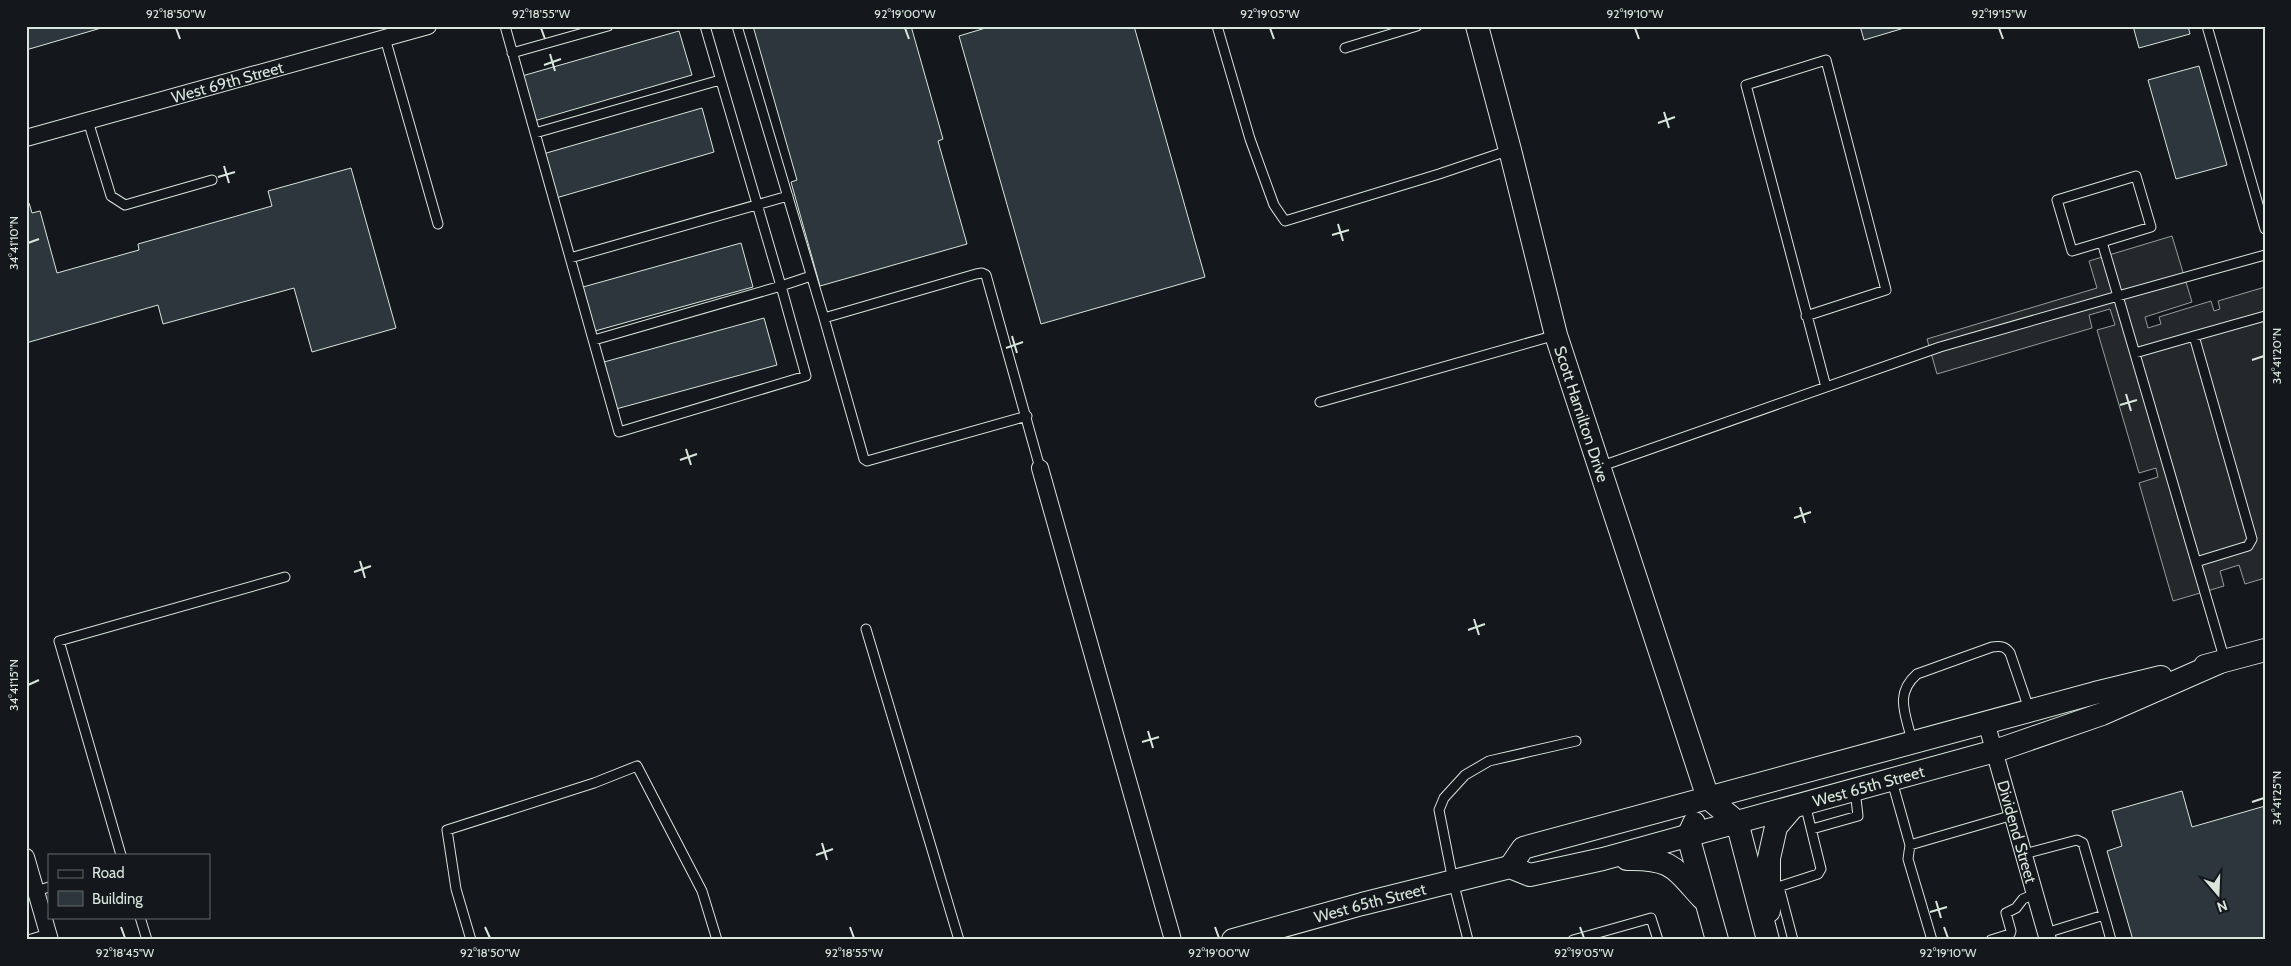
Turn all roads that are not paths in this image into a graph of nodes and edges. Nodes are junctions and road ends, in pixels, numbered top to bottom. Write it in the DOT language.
graph roads {
  1 [pos="428,26"];
  2 [pos="504,26"];
  3 [pos="608,26"];
  4 [pos="705,26"];
  5 [pos="737,26"];
  6 [pos="1216,26"];
  7 [pos="1417,26"];
  8 [pos="1477,26"];
  9 [pos="2207,26"];
  10 [pos="385,38"];
  11 [pos="1345,48"];
  12 [pos="512,53"];
  13 [pos="720,80"];
  14 [pos="88,121"];
  15 [pos="535,132"];
  16 [pos="26,138"];
  17 [pos="1510,150"];
  18 [pos="212,180"];
  19 [pos="788,196"];
  20 [pos="757,204"];
  21 [pos="438,224"];
  22 [pos="2265,229"];
  23 [pos="2102,242"];
  24 [pos="2265,255"];
  25 [pos="570,258"];
  26 [pos="811,276"];
  27 [pos="781,286"];
  28 [pos="2118,296"];
  29 [pos="1806,316"];
  30 [pos="2265,316"];
  31 [pos="824,318"];
  32 [pos="1556,335"];
  33 [pos="2194,336"];
  34 [pos="594,340"];
  35 [pos="2135,353"];
  36 [pos="1826,387"];
  37 [pos="1320,402"];
  38 [pos="1027,416"];
  39 [pos="1599,467"];
  40 [pos="1040,468"];
  41 [pos="2196,562"];
  42 [pos="285,577"];
  43 [pos="866,629"];
  44 [pos="2265,650"];
  45 [pos="2222,662"];
  46 [pos="2030,711"];
  47 [pos="1986,722"];
  48 [pos="1576,741"];
  49 [pos="1912,742"];
  50 [pos="1994,751"];
  51 [pos="1891,780"];
  52 [pos="1854,790"];
  53 [pos="1708,798"];
  54 [pos="1799,805"];
  55 [pos="2013,816"];
  56 [pos="1736,822"];
  57 [pos="1812,829"];
  58 [pos="1688,836"];
  59 [pos="1910,845"];
  60 [pos="121,854"];
  61 [pos="2024,854"];
  62 [pos="26,857"];
  63 [pos="1603,860"];
  64 [pos="1510,867"];
  65 [pos="1453,881"];
  66 [pos="42,889"];
  67 [pos="1768,890"];
  68 [pos="2036,894"];
  69 [pos="1706,902"];
  70 [pos="2104,915"];
  71 [pos="140,918"];
  72 [pos="2047,936"];
  73 [pos="49,937"];
  74 [pos="28,940"];
  75 [pos="147,940"];
  76 [pos="471,940"];
  77 [pos="717,940"];
  78 [pos="959,940"];
  79 [pos="1173,940"];
  80 [pos="1233,940"];
  81 [pos="1468,940"];
  82 [pos="1573,940"];
  83 [pos="1658,940"];
  84 [pos="1717,940"];
  85 [pos="1769,940"];
  86 [pos="1793,940"];
  87 [pos="1932,940"];
  88 [pos="1991,940"];
  89 [pos="2111,940"];
  1 -- 10 [label="street, West 69th Street"];
  2 -- 12 [label="lane"];
  3 -- 12 [label="lane"];
  4 -- 13 [label="lane"];
  5 -- 19 [label="lane"];
  6 -- 17 [label="lane"];
  7 -- 11 [label="lane"];
  8 -- 17 [label="main road, Scott Hamilton Drive"];
  9 -- 22 [label="lane"];
  10 -- 14 [label="street, West 69th Street"];
  10 -- 21 [label="lane"];
  12 -- 15 [label="lane"];
  13 -- 15 [label="lane"];
  13 -- 20 [label="lane"];
  14 -- 16 [label="street, West 69th Street"];
  14 -- 18 [label="lane"];
  15 -- 25 [label="lane"];
  17 -- 32 [label="main road, Scott Hamilton Drive"];
  19 -- 20 [label="lane"];
  19 -- 26 [label="lane"];
  20 -- 25 [label="lane"];
  20 -- 27 [label="lane"];
  23 -- 23 [label="lane"];
  23 -- 28 [label="lane"];
  24 -- 28 [label="lane"];
  25 -- 34 [label="lane"];
  26 -- 27 [label="lane"];
  26 -- 31 [label="lane"];
  27 -- 34 [label="lane"];
  27 -- 34 [label="lane"];
  28 -- 35 [label="lane"];
  28 -- 36 [label="lane"];
  29 -- 29 [label="lane"];
  29 -- 36 [label="lane"];
  30 -- 33 [label="lane"];
  31 -- 38 [label="lane"];
  31 -- 38 [label="lane"];
  32 -- 37 [label="lane"];
  32 -- 39 [label="main road, Scott Hamilton Drive"];
  33 -- 35 [label="lane"];
  33 -- 41 [label="lane"];
  35 -- 41 [label="lane"];
  36 -- 39 [label="lane"];
  38 -- 40 [label="lane"];
  39 -- 53 [label="main road, Scott Hamilton Drive"];
  40 -- 79 [label="street"];
  41 -- 45 [label="lane"];
  42 -- 60 [label="lane"];
  43 -- 78 [label="lane"];
  44 -- 45 [label="main road, West 65th Street"];
  45 -- 46 [label="main road, West 65th Street"];
  45 -- 50 [label="main road, West 65th Street"];
  46 -- 47 [label="main road, West 65th Street"];
  46 -- 49 [label="lane"];
  47 -- 49 [label="main road, West 65th Street"];
  47 -- 50 [label="street, Dividend Street"];
  48 -- 65 [label="lane"];
  49 -- 53 [label="main road, West 65th Street"];
  50 -- 51 [label="main road, West 65th Street"];
  50 -- 55 [label="street, Dividend Street"];
  51 -- 52 [label="main road, West 65th Street"];
  51 -- 59 [label="lane"];
  52 -- 54 [label="main road, West 65th Street"];
  52 -- 57 [label="lane"];
  53 -- 56 [label="main road"];
  53 -- 58 [label="main road"];
  53 -- 64 [label="main road, West 65th Street"];
  54 -- 56 [label="main road, West 65th Street"];
  54 -- 57 [label="lane"];
  54 -- 67 [label="main road"];
  55 -- 59 [label="lane"];
  55 -- 61 [label="street, Dividend Street"];
  56 -- 58 [label="main road, West 65th Street"];
  56 -- 67 [label="main road"];
  57 -- 67 [label="lane"];
  58 -- 63 [label="main road, West 65th Street"];
  58 -- 69 [label="main road"];
  59 -- 87 [label="lane"];
  61 -- 68 [label="street, Dividend Street"];
  61 -- 70 [label="lane"];
  62 -- 66 [label="street"];
  63 -- 64 [label="main road, West 65th Street"];
  63 -- 69 [label="main road"];
  64 -- 65 [label="main road, West 65th Street"];
  65 -- 80 [label="main road, West 65th Street"];
  65 -- 81 [label="lane"];
  66 -- 73 [label="street"];
  67 -- 85 [label="main road"];
  67 -- 86 [label="lane"];
  68 -- 72 [label="street, Dividend Street"];
  68 -- 88 [label="lane"];
  69 -- 84 [label="main road"];
  70 -- 72 [label="lane"];
  70 -- 89 [label="lane"];
  71 -- 75 [label="lane"];
  73 -- 74 [label="lane"];
  76 -- 77 [label="lane"];
  82 -- 83 [label="lane"];
}
